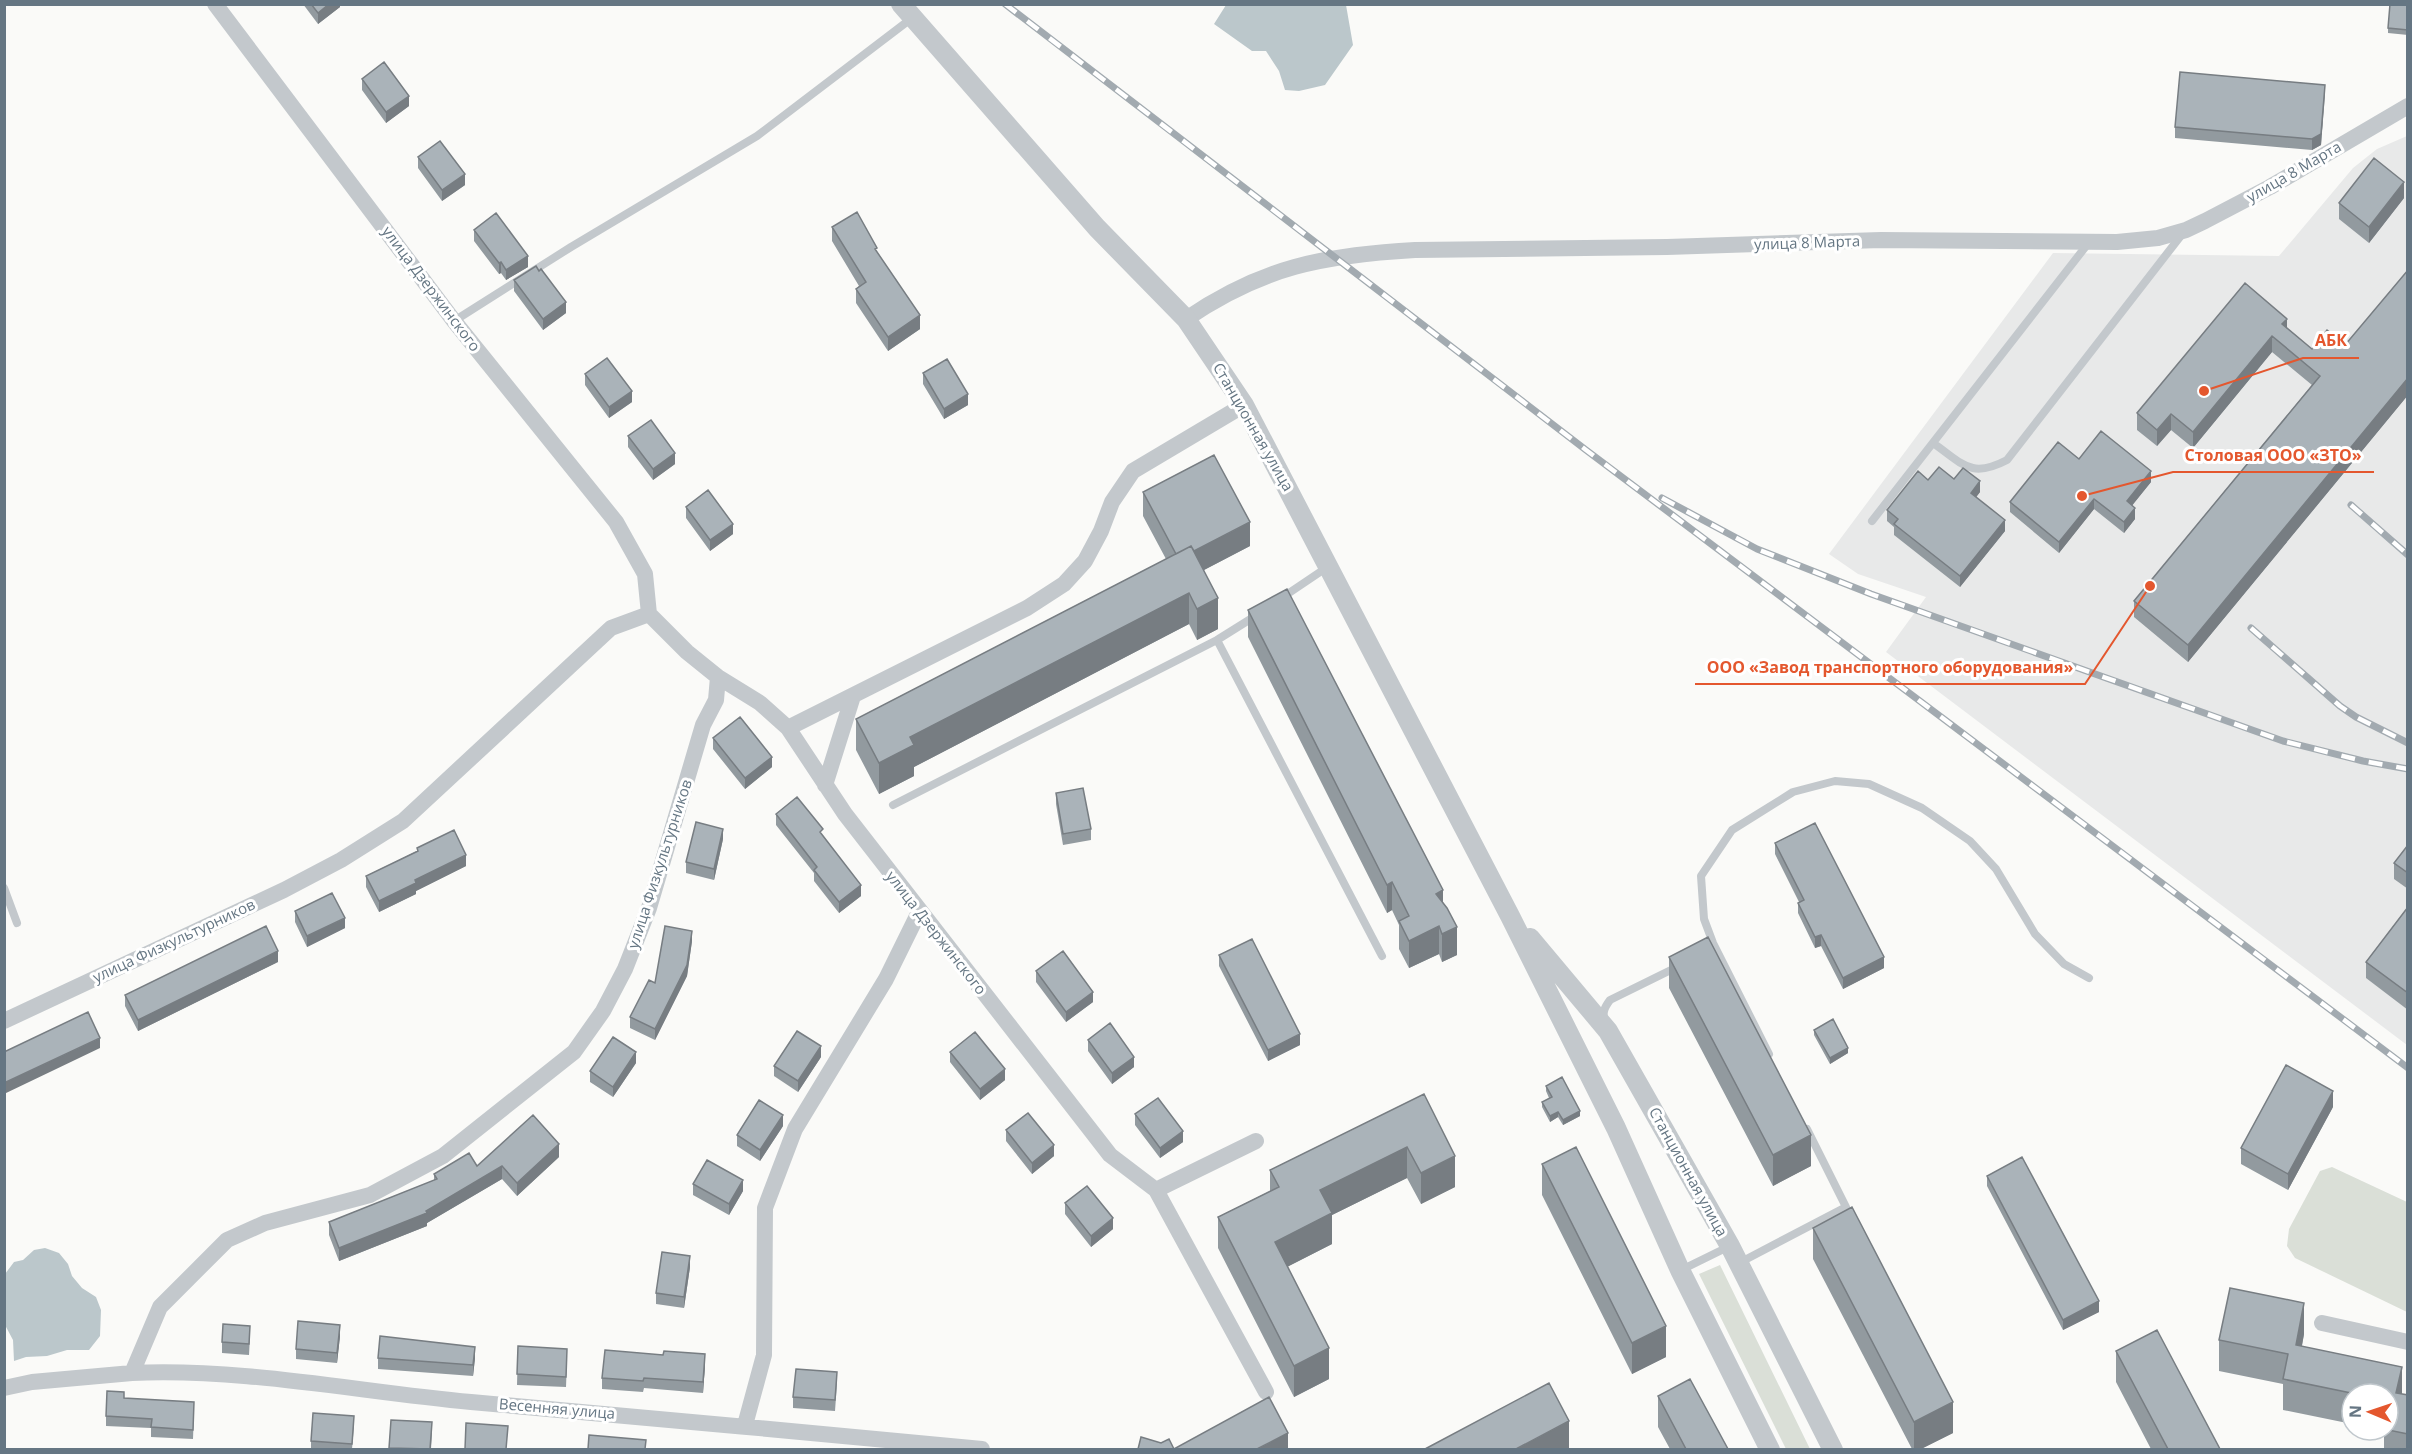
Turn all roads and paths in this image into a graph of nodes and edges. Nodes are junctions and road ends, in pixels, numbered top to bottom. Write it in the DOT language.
graph roads {
  1 [pos="215,4"];
  2 [pos="907,11"];
  3 [pos="2408,106"];
  4 [pos="2186,230"];
  5 [pos="2090,241"];
  6 [pos="1186,319"];
  7 [pos="454,321"];
  8 [pos="1244,405"];
  9 [pos="1933,444"];
  10 [pos="1872,521"];
  11 [pos="1329,566"];
  12 [pos="1274,604"];
  13 [pos="1265,610"];
  14 [pos="649,614"];
  15 [pos="1217,640"];
  16 [pos="718,677"];
  17 [pos="745,694"];
  18 [pos="853,696"];
  19 [pos="716,700"];
  20 [pos="788,728"];
  21 [pos="825,785"];
  22 [pos="893,805"];
  23 [pos="4,888"];
  24 [pos="920,912"];
  25 [pos="1510,916"];
  26 [pos="17,923"];
  27 [pos="1715,948"];
  28 [pos="1705,953"];
  29 [pos="1382,957"];
  30 [pos="1684,964"];
  31 [pos="2089,978"];
  32 [pos="4,1021"];
  33 [pos="1608,1031"];
  34 [pos="1773,1062"];
  35 [pos="1804,1124"];
  36 [pos="1256,1141"];
  37 [pos="1155,1190"];
  38 [pos="1734,1254"];
  39 [pos="1680,1270"];
  40 [pos="2322,1323"];
  41 [pos="2408,1342"];
  42 [pos="132,1373"];
  43 [pos="4,1388"];
  44 [pos="1266,1392"];
  45 [pos="745,1425"];
  46 [pos="982,1449"];
  47 [pos="1770,1449"];
  48 [pos="1833,1449"];
  1 -- 7 [label="street, улица Дзержинского"];
  2 -- 6 [label="street, Станционная улица"];
  2 -- 7 [label="lane"];
  3 -- 4 [label="street, улица 8 Марта"];
  4 -- 5 [label="street, улица 8 Марта"];
  4 -- 9 [label="lane"];
  5 -- 6 [label="street, улица 8 Марта"];
  5 -- 9 [label="lane"];
  6 -- 8 [label="street, Станционная улица"];
  7 -- 14 [label="street, улица Дзержинского"];
  8 -- 11 [label="street, Станционная улица"];
  8 -- 18 [label="street"];
  9 -- 10 [label="lane"];
  11 -- 12 [label="lane"];
  11 -- 25 [label="street, Станционная улица"];
  13 -- 15 [label="lane"];
  14 -- 16 [label="street"];
  14 -- 32 [label="street, улица Физкультурников"];
  15 -- 22 [label="lane"];
  15 -- 29 [label="lane"];
  16 -- 17 [label="street, улица Дзержинского"];
  16 -- 19 [label="street, улица Физкультурников"];
  17 -- 19 [label="street"];
  17 -- 20 [label="street, улица Дзержинского"];
  18 -- 20 [label="street"];
  18 -- 21 [label="street"];
  19 -- 42 [label="street, улица Физкультурников"];
  20 -- 21 [label="street, улица Дзержинского"];
  21 -- 24 [label="street, улица Дзержинского"];
  23 -- 26 [label="lane"];
  24 -- 37 [label="street, улица Дзержинского"];
  24 -- 45 [label="street"];
  25 -- 33 [label="street, Станционная улица"];
  25 -- 39 [label="street, Станционная улица"];
  27 -- 28 [label="lane"];
  27 -- 31 [label="lane"];
  27 -- 34 [label="lane"];
  30 -- 33 [label="lane"];
  33 -- 38 [label="street, Станционная улица"];
  35 -- 38 [label="lane"];
  36 -- 37 [label="street"];
  37 -- 44 [label="street"];
  38 -- 39 [label="lane"];
  38 -- 48 [label="street, Станционная улица"];
  39 -- 47 [label="street, Станционная улица"];
  40 -- 41 [label="street"];
  42 -- 43 [label="street"];
  42 -- 45 [label="street, Весенняя улица"];
  45 -- 46 [label="street, Весенняя улица"];
}
